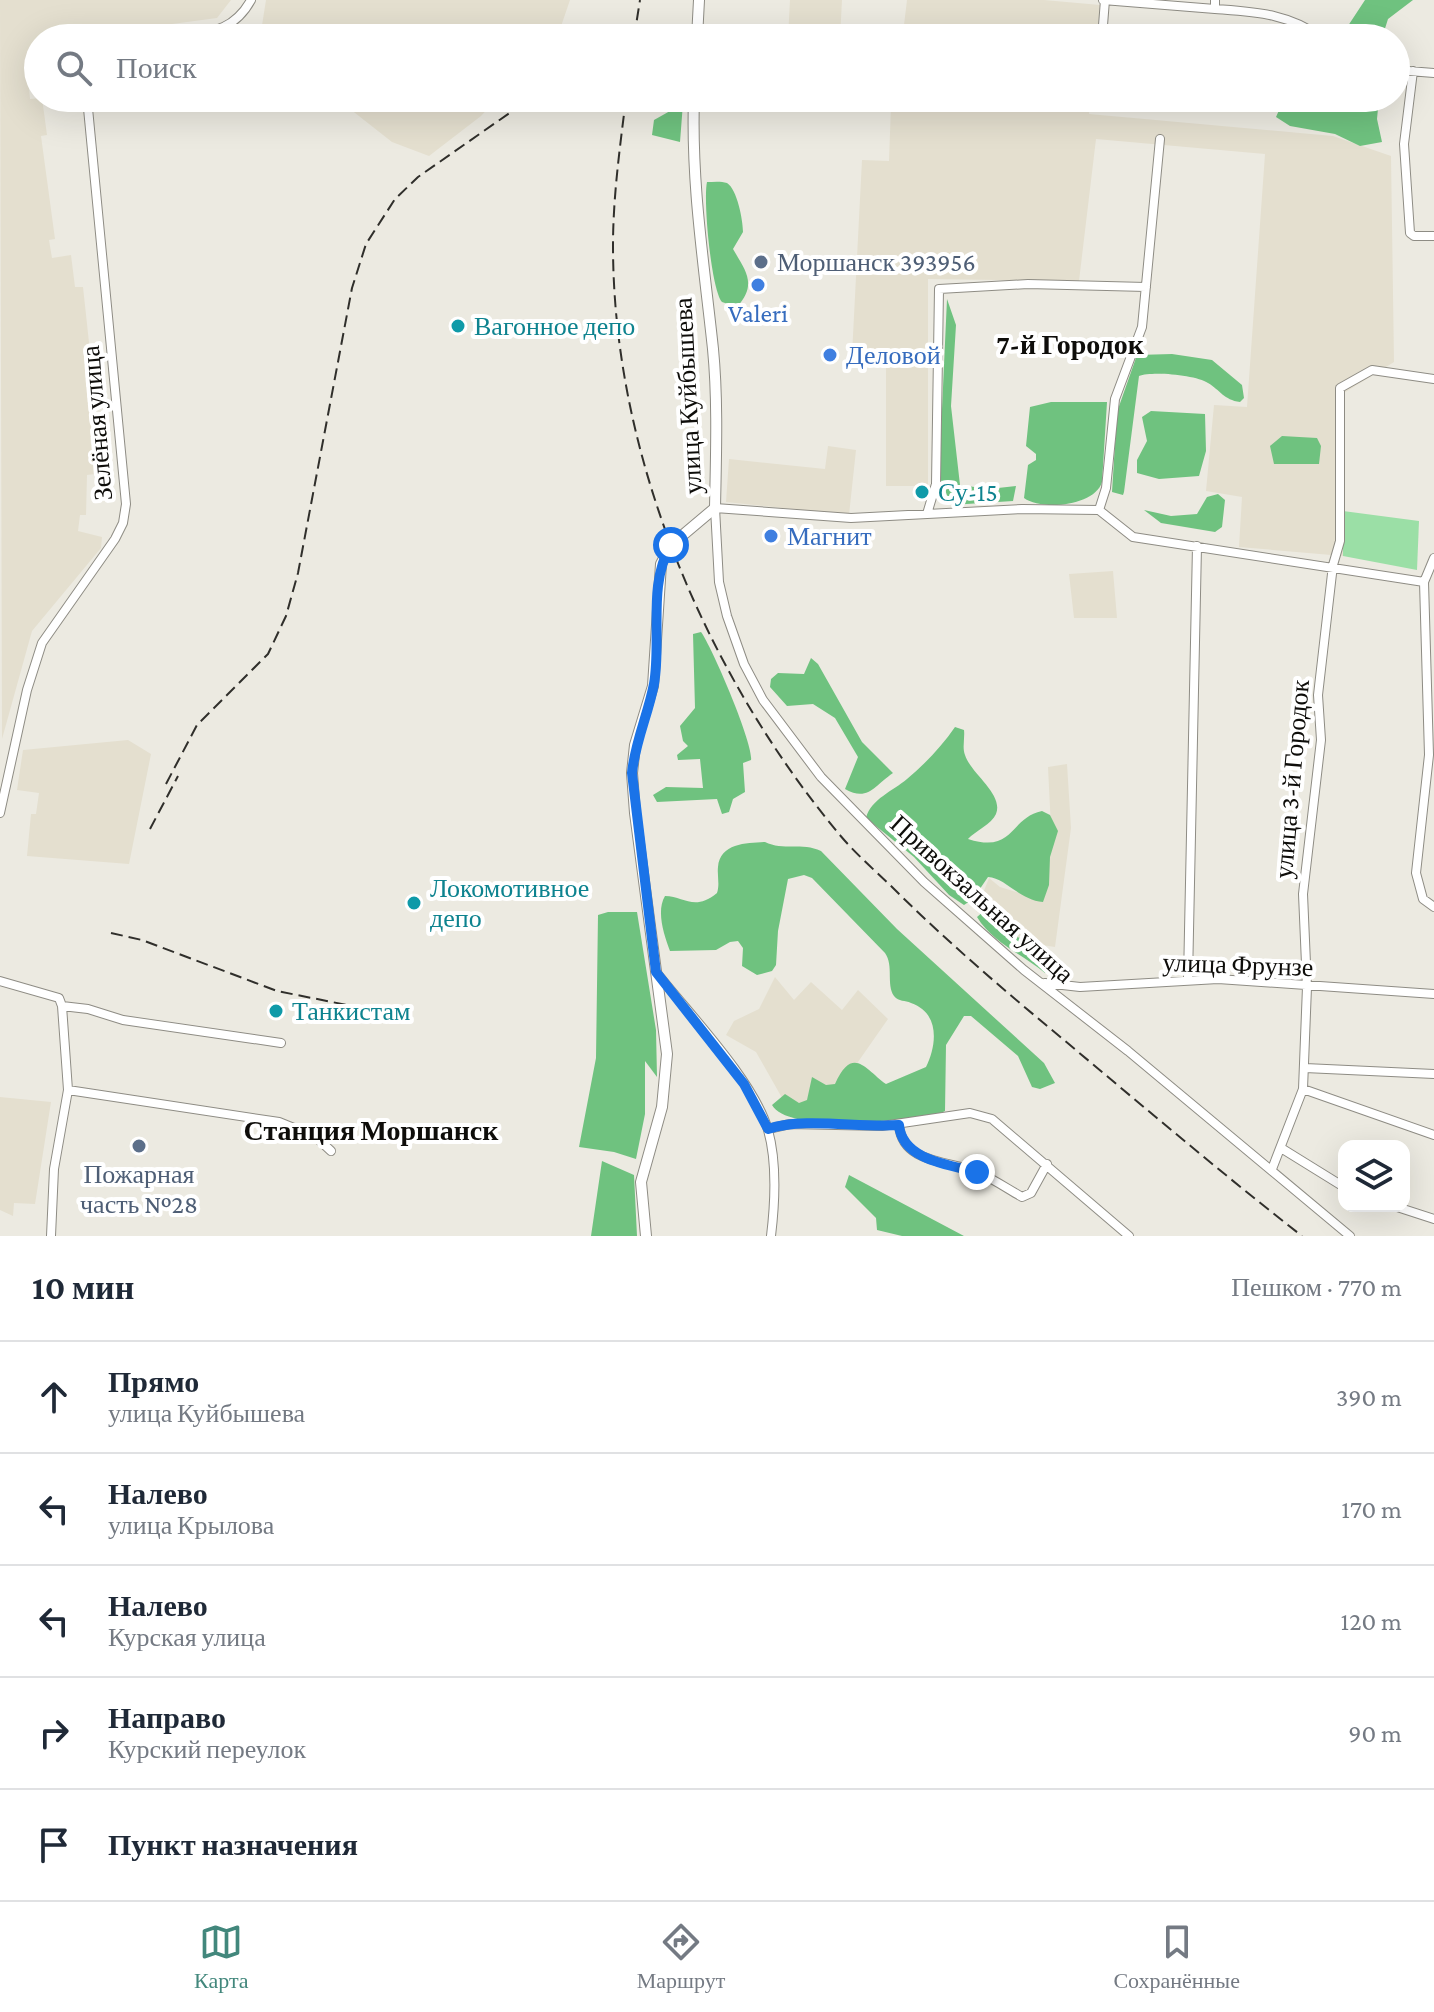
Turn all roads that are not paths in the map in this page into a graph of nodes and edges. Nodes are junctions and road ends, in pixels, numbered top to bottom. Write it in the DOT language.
graph roads {
  1 [pos="251,0"];
  2 [pos="699,0"];
  3 [pos="1105,0"];
  4 [pos="1215,5"];
  5 [pos="233,24"];
  6 [pos="698,24"];
  7 [pos="1103,24"];
  8 [pos="1298,24"];
  9 [pos="1410,71"];
  10 [pos="1415,71"];
  11 [pos="1434,73"];
  12 [pos="1410,104"];
  13 [pos="88,112"];
  14 [pos="694,112"];
  15 [pos="1409,112"];
  16 [pos="1160,139"];
  17 [pos="1434,236"];
  18 [pos="1146,287"];
  19 [pos="1434,379"];
  20 [pos="715,508"];
  21 [pos="1099,510"];
  22 [pos="927,514"];
  23 [pos="1197,546"];
  24 [pos="1434,558"];
  25 [pos="1333,565"];
  26 [pos="1424,582"];
  27 [pos="1431,688"];
  28 [pos="0,813"];
  29 [pos="1434,907"];
  30 [pos="656,972"];
  31 [pos="1188,979"];
  32 [pos="0,981"];
  33 [pos="1307,987"];
  34 [pos="1053,988"];
  35 [pos="1434,994"];
  36 [pos="60,1002"];
  37 [pos="281,1043"];
  38 [pos="1305,1068"];
  39 [pos="1434,1074"];
  40 [pos="1303,1089"];
  41 [pos="68,1090"];
  42 [pos="899,1125"];
  43 [pos="768,1129"];
  44 [pos="1434,1135"];
  45 [pos="1281,1148"];
  46 [pos="331,1151"];
  47 [pos="1047,1164"];
  48 [pos="1272,1169"];
  49 [pos="1338,1183"];
  50 [pos="1410,1211"];
  51 [pos="1434,1219"];
  52 [pos="51,1236"];
  53 [pos="646,1236"];
  54 [pos="771,1236"];
  55 [pos="1129,1236"];
  56 [pos="1350,1236"];
  1 -- 5 [label="street"];
  2 -- 6 [label="street"];
  3 -- 4 [label="street"];
  3 -- 7 [label="street"];
  4 -- 8 [label="street"];
  9 -- 10 [label="street"];
  10 -- 11 [label="street"];
  10 -- 12 [label="street"];
  13 -- 28 [label="street, Зелёная улица"];
  14 -- 20 [label="street, улица Куйбышева"];
  15 -- 17 [label="street"];
  16 -- 18 [label="street"];
  18 -- 21 [label="street"];
  18 -- 22 [label="street"];
  19 -- 25 [label="street, улица 3-й Городок"];
  20 -- 22 [label="street"];
  20 -- 30 [label="street, улица Куйбышева"];
  20 -- 34 [label="street, Привокзальная улица"];
  21 -- 22 [label="street"];
  21 -- 23 [label="street"];
  23 -- 25 [label="street"];
  23 -- 31 [label="street"];
  24 -- 26 [label="street"];
  25 -- 26 [label="street"];
  25 -- 33 [label="street, улица 3-й Городок"];
  26 -- 27 [label="street"];
  27 -- 29 [label="street"];
  30 -- 43 [label="street"];
  30 -- 53 [label="street, улица Куйбышева"];
  31 -- 33 [label="street, улица Фрунзе"];
  31 -- 34 [label="street, улица Фрунзе"];
  32 -- 36 [label="street"];
  33 -- 35 [label="street, улица Фрунзе"];
  33 -- 38 [label="street, улица 3-й Городок"];
  34 -- 48 [label="street, Привокзальная улица"];
  36 -- 37 [label="street"];
  36 -- 41 [label="street"];
  38 -- 39 [label="street"];
  38 -- 40 [label="street, улица 3-й Городок"];
  40 -- 44 [label="street"];
  40 -- 45 [label="street, улица 3-й Городок"];
  41 -- 46 [label="street"];
  41 -- 52 [label="street"];
  42 -- 43 [label="street"];
  42 -- 47 [label="street"];
  42 -- 47 [label="street"];
  43 -- 54 [label="street"];
  45 -- 48 [label="street, улица 3-й Городок"];
  45 -- 49 [label="street"];
  47 -- 55 [label="street"];
  48 -- 56 [label="street, Привокзальная улица"];
  50 -- 51 [label="street"];
}
